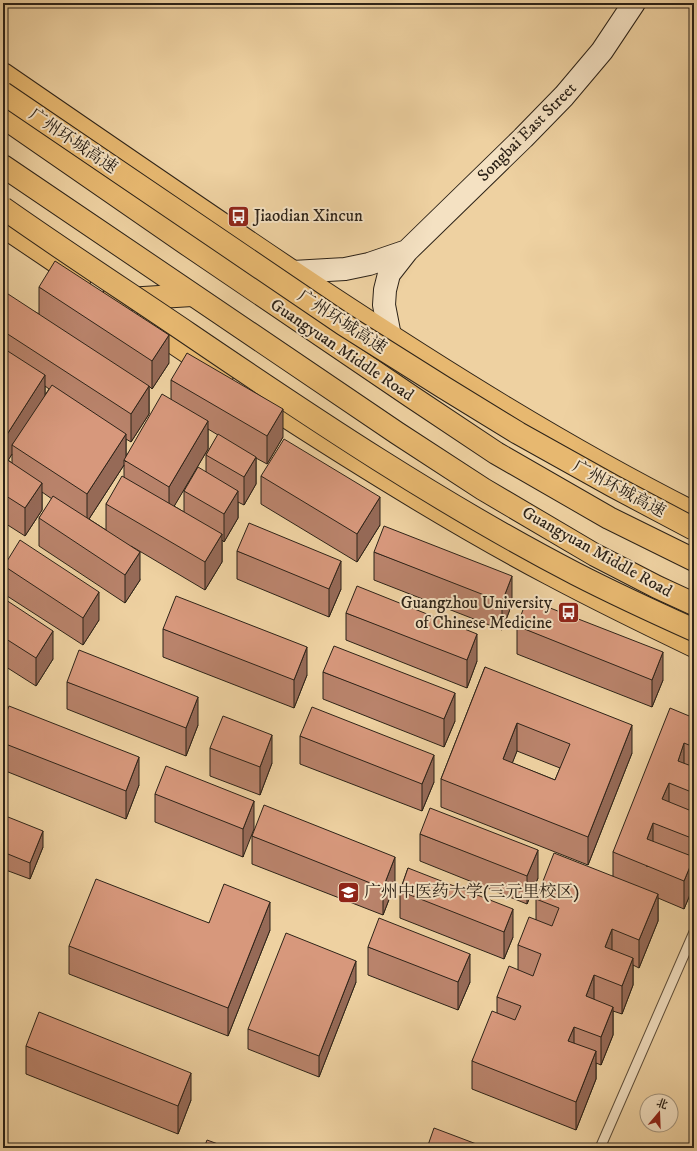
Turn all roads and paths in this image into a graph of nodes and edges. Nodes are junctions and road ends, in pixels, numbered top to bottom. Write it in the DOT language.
graph roads {
  1 [pos="634,3"];
  2 [pos="3,74"];
  3 [pos="3,93"];
  4 [pos="3,117"];
  5 [pos="42,144"];
  6 [pos="134,165"];
  7 [pos="3,166"];
  8 [pos="3,208"];
  9 [pos="3,226"];
  10 [pos="191,247"];
  11 [pos="407,250"];
  12 [pos="293,272"];
  13 [pos="192,295"];
  14 [pos="111,300"];
  15 [pos="390,336"];
  16 [pos="412,398"];
  17 [pos="694,512"];
  18 [pos="694,529"];
  19 [pos="694,560"];
  20 [pos="694,604"];
  21 [pos="694,630"];
  22 [pos="694,646"];
  23 [pos="694,932"];
  24 [pos="600,1148"];
  1 -- 11 [label="street, Songbai East Street"];
  2 -- 6 [label="main road"];
  3 -- 18 [label="main road, 广州环城高速, bridge"];
  4 -- 5 [label="main road, Guangyuan Middle Road"];
  5 -- 6 [label="main road"];
  5 -- 10 [label="main road, Guangyuan Middle Road"];
  6 -- 12 [label="main road"];
  7 -- 13 [label="main road, Guangyuan Middle Road"];
  8 -- 21 [label="main road, bridge"];
  9 -- 14 [label="main road"];
  10 -- 12 [label="main road"];
  10 -- 16 [label="main road, Guangyuan Middle Road"];
  11 -- 12 [label="street"];
  11 -- 15 [label="street"];
  12 -- 15 [label="main road"];
  13 -- 14 [label="main road"];
  13 -- 20 [label="main road, Guangyuan Middle Road"];
  14 -- 22 [label="main road"];
  15 -- 16 [label="main road"];
  15 -- 17 [label="main road"];
  16 -- 19 [label="main road, Guangyuan Middle Road"];
  23 -- 24 [label="lane"];
}
